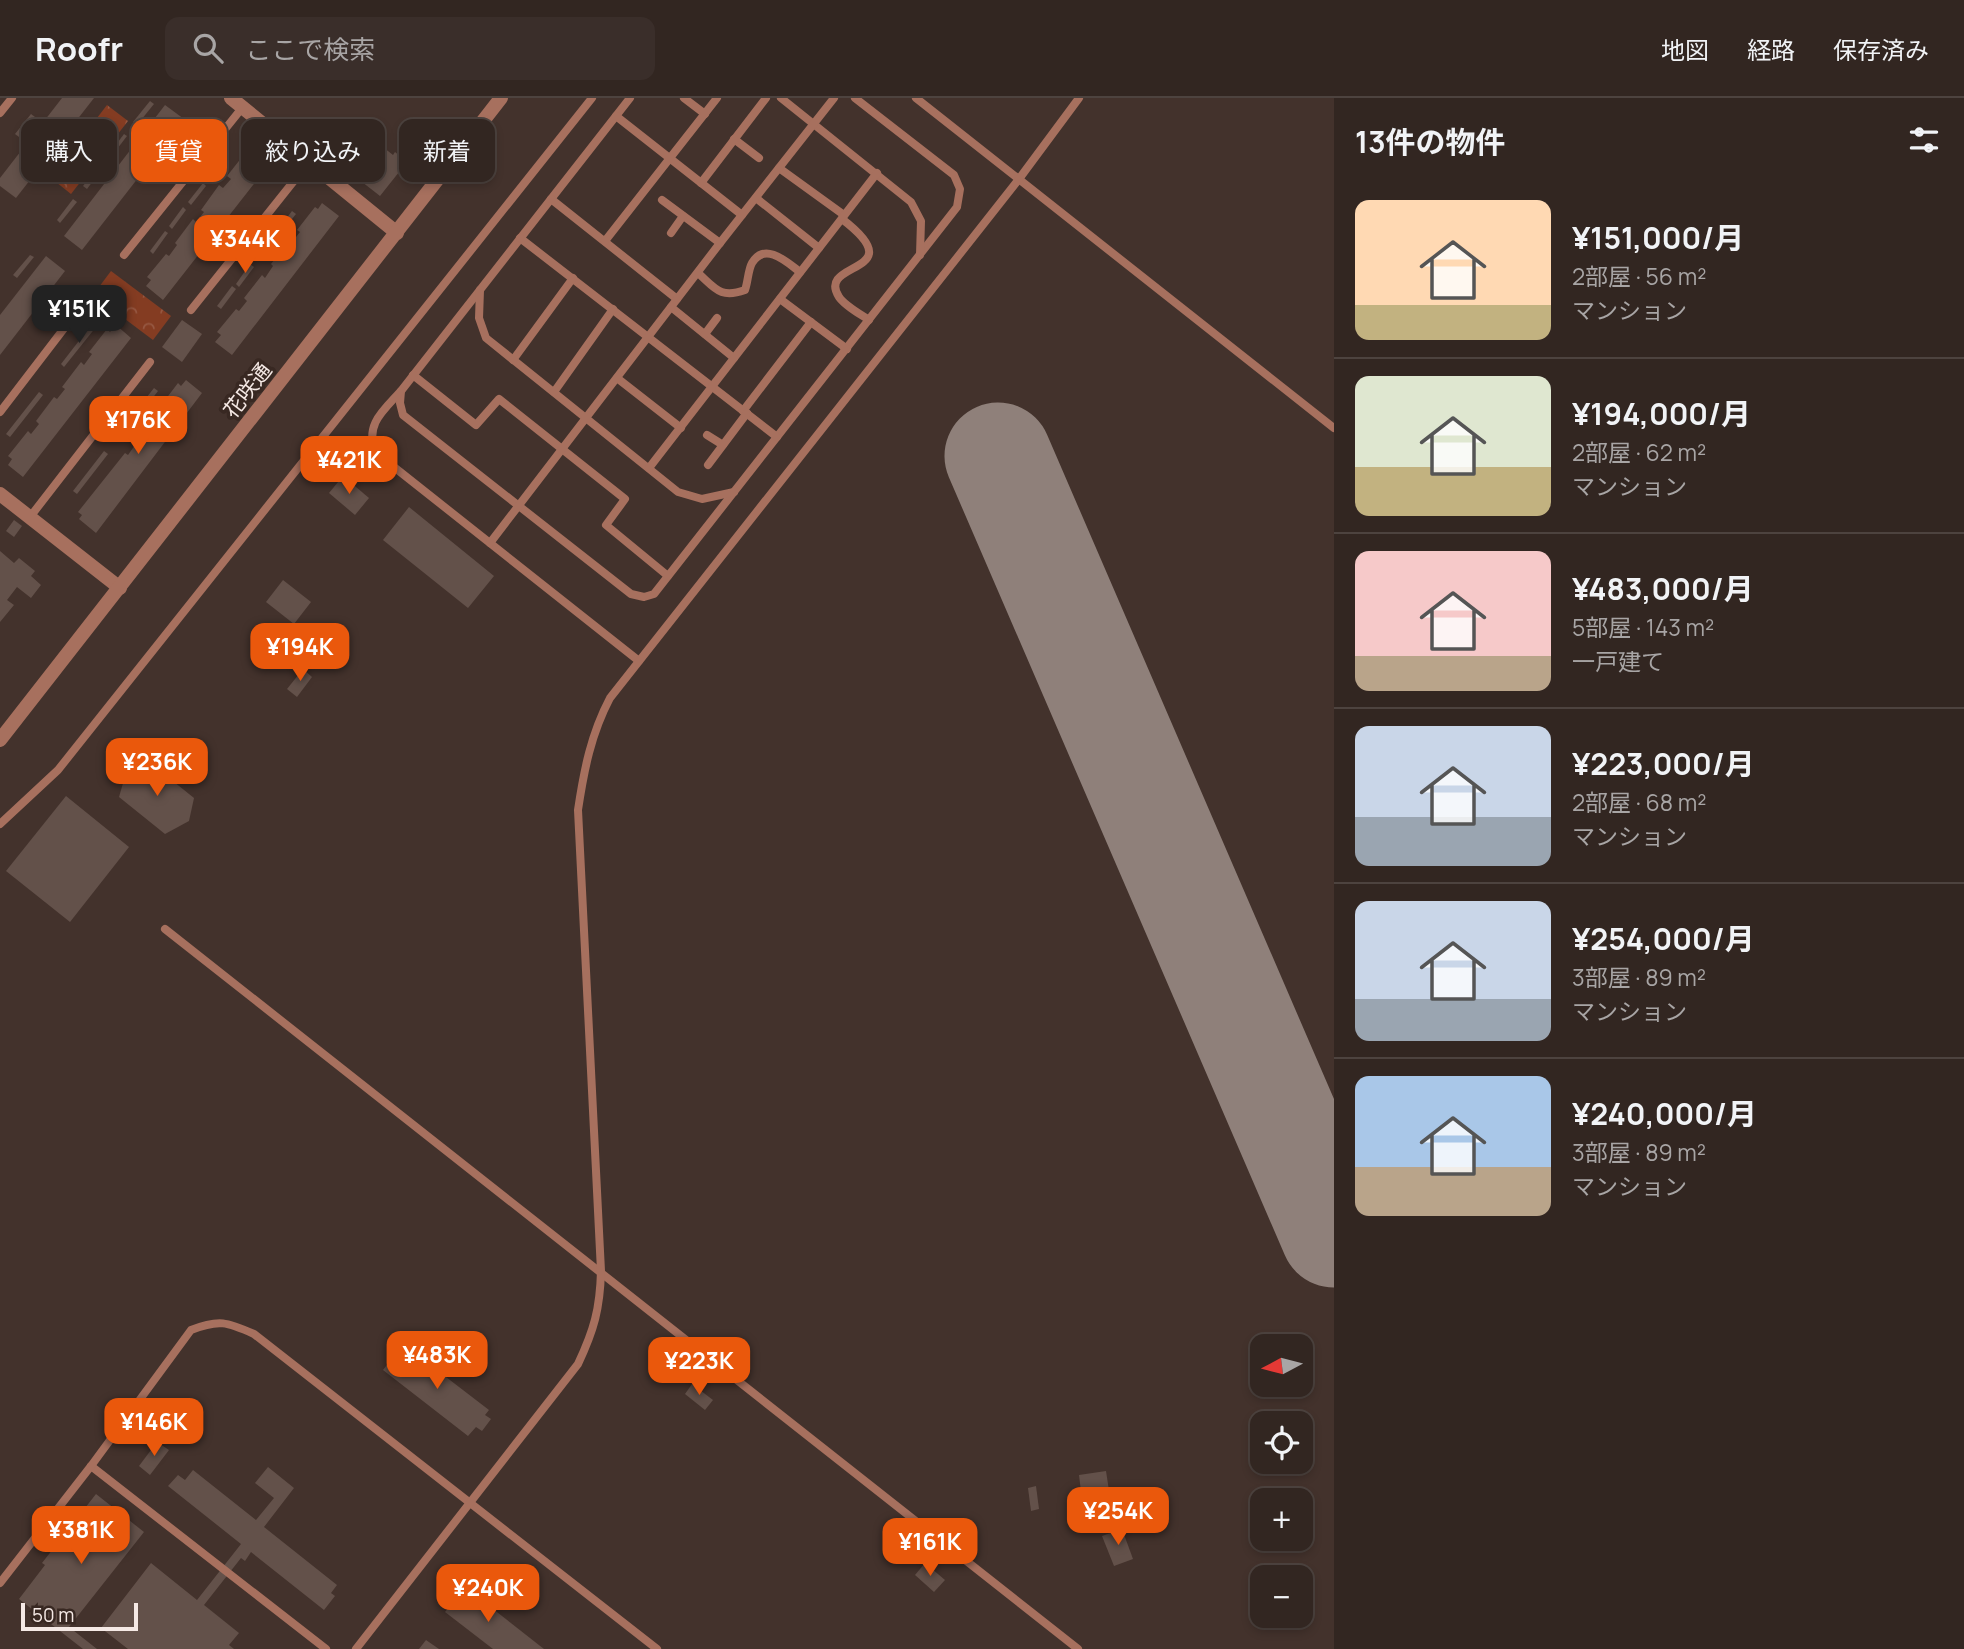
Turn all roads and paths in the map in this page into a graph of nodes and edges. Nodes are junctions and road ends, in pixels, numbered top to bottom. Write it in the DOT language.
graph roads {
  1 [pos="12,98"];
  2 [pos="501,98"];
  3 [pos="592,98"];
  4 [pos="630,98"];
  5 [pos="684,98"];
  6 [pos="717,98"];
  7 [pos="765,98"];
  8 [pos="781,98"];
  9 [pos="834,98"];
  10 [pos="855,98"];
  11 [pos="916,98"];
  12 [pos="1079,98"];
  13 [pos="236,103"];
  14 [pos="0,113"];
  15 [pos="705,114"];
  16 [pos="616,116"];
  17 [pos="256,119"];
  18 [pos="814,123"];
  19 [pos="734,139"];
  20 [pos="670,158"];
  21 [pos="759,158"];
  22 [pos="779,167"];
  23 [pos="877,173"];
  24 [pos="1019,179"];
  25 [pos="293,182"];
  26 [pos="334,182"];
  27 [pos="701,183"];
  28 [pos="756,198"];
  29 [pos="551,199"];
  30 [pos="662,200"];
  31 [pos="742,215"];
  32 [pos="796,215"];
  33 [pos="683,216"];
  34 [pos="843,217"];
  35 [pos="788,224"];
  36 [pos="397,233"];
  37 [pos="671,233"];
  38 [pos="520,238"];
  39 [pos="605,241"];
  40 [pos="720,243"];
  41 [pos="819,248"];
  42 [pos="124,255"];
  43 [pos="920,256"];
  44 [pos="800,272"];
  45 [pos="698,273"];
  46 [pos="573,278"];
  47 [pos="480,290"];
  48 [pos="780,299"];
  49 [pos="674,303"];
  50 [pos="82,305"];
  51 [pos="613,309"];
  52 [pos="191,310"];
  53 [pos="717,318"];
  54 [pos="869,320"];
  55 [pos="811,322"];
  56 [pos="705,334"];
  57 [pos="649,336"];
  58 [pos="847,349"];
  59 [pos="734,358"];
  60 [pos="513,360"];
  61 [pos="150,362"];
  62 [pos="413,375"];
  63 [pos="617,377"];
  64 [pos="713,387"];
  65 [pos="401,391"];
  66 [pos="554,392"];
  67 [pos="0,412"];
  68 [pos="745,412"];
  69 [pos="585,418"];
  70 [pos="681,428"];
  71 [pos="1334,428"];
  72 [pos="707,435"];
  73 [pos="777,437"];
  74 [pos="723,445"];
  75 [pos="562,449"];
  76 [pos="708,465"];
  77 [pos="649,468"];
  78 [pos="734,492"];
  79 [pos="0,494"];
  80 [pos="518,505"];
  81 [pos="30,517"];
  82 [pos="490,543"];
  83 [pos="668,576"];
  84 [pos="120,588"];
  85 [pos="639,662"];
  86 [pos="0,740"];
  87 [pos="0,824"];
  88 [pos="165,929"];
  89 [pos="601,1271"];
  90 [pos="90,1466"];
  91 [pos="470,1503"];
  92 [pos="0,1583"];
  93 [pos="326,1649"];
  94 [pos="356,1649"];
  95 [pos="657,1649"];
  96 [pos="1078,1649"];
  1 -- 14 [label="lane"];
  2 -- 36 [label="street, 花咲通"];
  3 -- 87 [label="lane"];
  4 -- 16 [label="lane"];
  5 -- 15 [label="lane"];
  6 -- 15 [label="lane"];
  7 -- 19 [label="lane"];
  8 -- 18 [label="lane"];
  9 -- 18 [label="lane"];
  10 -- 43 [label="lane"];
  11 -- 24 [label="lane"];
  12 -- 24 [label="lane"];
  13 -- 17 [label="street"];
  13 -- 42 [label="lane"];
  15 -- 20 [label="lane"];
  16 -- 20 [label="lane"];
  16 -- 29 [label="lane"];
  18 -- 22 [label="lane"];
  18 -- 23 [label="lane"];
  19 -- 21 [label="lane"];
  19 -- 27 [label="lane"];
  20 -- 27 [label="lane"];
  20 -- 39 [label="lane"];
  22 -- 28 [label="lane"];
  22 -- 34 [label="lane"];
  23 -- 34 [label="lane"];
  23 -- 43 [label="lane"];
  24 -- 71 [label="lane"];
  24 -- 85 [label="lane"];
  25 -- 52 [label="lane"];
  26 -- 36 [label="street"];
  27 -- 31 [label="lane"];
  28 -- 31 [label="lane"];
  28 -- 35 [label="lane"];
  29 -- 38 [label="lane"];
  29 -- 39 [label="lane"];
  30 -- 33 [label="lane"];
  31 -- 40 [label="lane"];
  32 -- 35 [label="lane"];
  33 -- 37 [label="lane"];
  33 -- 40 [label="lane"];
  34 -- 41 [label="lane"];
  34 -- 54 [label="lane"];
  35 -- 41 [label="lane"];
  36 -- 84 [label="street, 花咲通"];
  38 -- 46 [label="lane"];
  38 -- 47 [label="lane"];
  39 -- 49 [label="lane"];
  40 -- 45 [label="lane"];
  41 -- 44 [label="lane"];
  43 -- 54 [label="lane"];
  44 -- 45 [label="lane"];
  44 -- 48 [label="lane"];
  45 -- 49 [label="lane"];
  46 -- 51 [label="lane"];
  46 -- 60 [label="lane"];
  47 -- 60 [label="lane"];
  47 -- 62 [label="lane"];
  48 -- 55 [label="lane"];
  48 -- 59 [label="lane"];
  49 -- 56 [label="lane"];
  49 -- 57 [label="lane"];
  50 -- 67 [label="lane"];
  51 -- 57 [label="lane"];
  51 -- 66 [label="lane"];
  53 -- 56 [label="lane"];
  54 -- 58 [label="lane"];
  55 -- 58 [label="lane"];
  55 -- 68 [label="lane"];
  56 -- 59 [label="lane"];
  57 -- 63 [label="lane"];
  57 -- 64 [label="lane"];
  58 -- 73 [label="lane"];
  59 -- 64 [label="lane"];
  60 -- 66 [label="lane"];
  61 -- 81 [label="lane"];
  62 -- 65 [label="lane"];
  62 -- 75 [label="lane"];
  63 -- 69 [label="lane"];
  63 -- 70 [label="lane"];
  64 -- 68 [label="lane"];
  64 -- 70 [label="lane"];
  65 -- 80 [label="lane"];
  65 -- 82 [label="lane"];
  66 -- 69 [label="lane"];
  68 -- 73 [label="lane"];
  68 -- 74 [label="lane"];
  69 -- 75 [label="lane"];
  69 -- 77 [label="lane"];
  70 -- 77 [label="lane"];
  72 -- 74 [label="lane"];
  73 -- 78 [label="lane"];
  74 -- 76 [label="lane"];
  75 -- 80 [label="lane"];
  75 -- 83 [label="lane"];
  77 -- 78 [label="lane"];
  78 -- 83 [label="lane"];
  79 -- 81 [label="street"];
  80 -- 82 [label="lane"];
  80 -- 83 [label="lane"];
  81 -- 84 [label="street"];
  82 -- 85 [label="lane"];
  84 -- 86 [label="street, 花咲通"];
  85 -- 89 [label="lane"];
  88 -- 89 [label="lane"];
  89 -- 91 [label="lane"];
  89 -- 96 [label="lane"];
  90 -- 91 [label="lane"];
  90 -- 92 [label="lane"];
  90 -- 93 [label="lane"];
  91 -- 94 [label="lane"];
  91 -- 95 [label="lane"];
}
